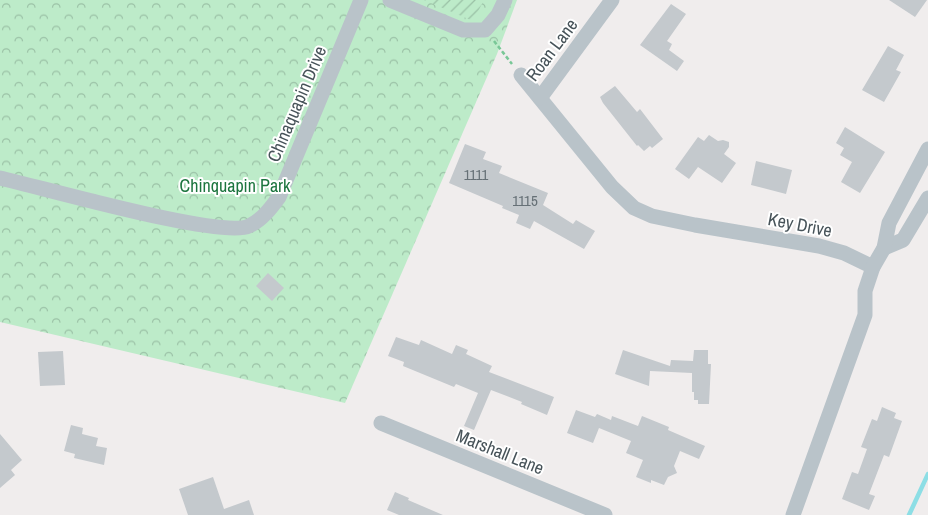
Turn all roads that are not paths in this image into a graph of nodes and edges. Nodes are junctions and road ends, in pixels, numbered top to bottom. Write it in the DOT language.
graph roads {
  1 [pos="360,0"];
  2 [pos="390,0"];
  3 [pos="504,0"];
  4 [pos="612,0"];
  5 [pos="521,75"];
  6 [pos="540,98"];
  7 [pos="928,149"];
  8 [pos="0,178"];
  9 [pos="928,198"];
  10 [pos="884,248"];
  11 [pos="873,267"];
  12 [pos="381,423"];
  13 [pos="605,515"];
  14 [pos="793,515"];
  1 -- 8 [label="street, Chinaquapin Drive"];
  2 -- 3 [label="street"];
  4 -- 6 [label="street, Roan Lane"];
  5 -- 6 [label="street, Key Drive"];
  6 -- 11 [label="street, Key Drive"];
  7 -- 10 [label="street"];
  9 -- 10 [label="street"];
  10 -- 11 [label="street"];
  11 -- 14 [label="street"];
  12 -- 13 [label="street, Marshall Lane"];
}
